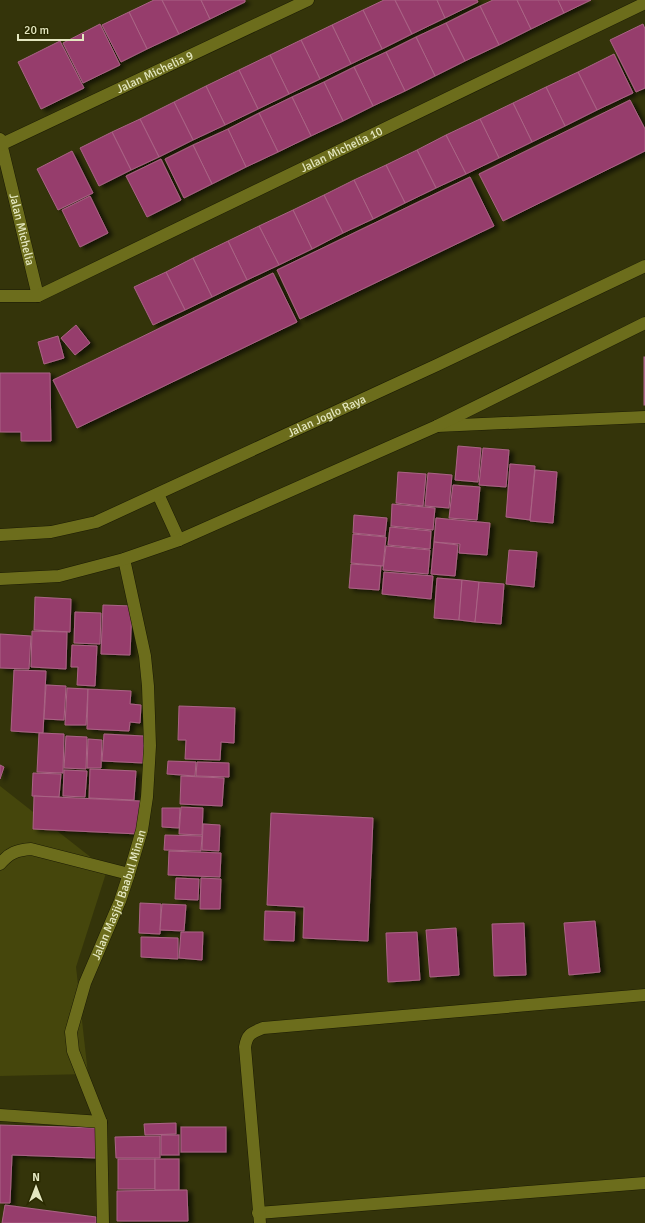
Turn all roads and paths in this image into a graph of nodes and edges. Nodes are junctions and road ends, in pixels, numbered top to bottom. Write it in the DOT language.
graph roads {
  1 [pos="308,0"];
  2 [pos="645,3"];
  3 [pos="0,143"];
  4 [pos="645,266"];
  5 [pos="0,296"];
  6 [pos="38,296"];
  7 [pos="645,323"];
  8 [pos="645,417"];
  9 [pos="437,426"];
  10 [pos="158,494"];
  11 [pos="0,536"];
  12 [pos="179,540"];
  13 [pos="124,559"];
  14 [pos="0,579"];
  15 [pos="0,864"];
  16 [pos="129,874"];
  17 [pos="645,995"];
  18 [pos="0,1115"];
  19 [pos="101,1122"];
  20 [pos="645,1183"];
  21 [pos="259,1218"];
  22 [pos="103,1223"];
  1 -- 3 [label="street, Jalan Michelia 9"];
  2 -- 6 [label="street, Jalan Michelia 10"];
  3 -- 6 [label="street, Jalan Michelia"];
  4 -- 10 [label="street, Jalan Joglo Raya"];
  5 -- 6 [label="street"];
  7 -- 9 [label="street"];
  8 -- 9 [label="street"];
  9 -- 12 [label="street"];
  10 -- 11 [label="street, Jalan Joglo Raya"];
  10 -- 12 [label="street"];
  12 -- 13 [label="street"];
  13 -- 14 [label="street"];
  13 -- 16 [label="street, Jalan Masjid Baabul Minan"];
  15 -- 16 [label="street"];
  16 -- 19 [label="street, Jalan Masjid Baabul Minan"];
  17 -- 21 [label="street"];
  18 -- 19 [label="street"];
  19 -- 22 [label="street, Jalan Masjid Baabul Minan"];
  20 -- 21 [label="street"];
}
